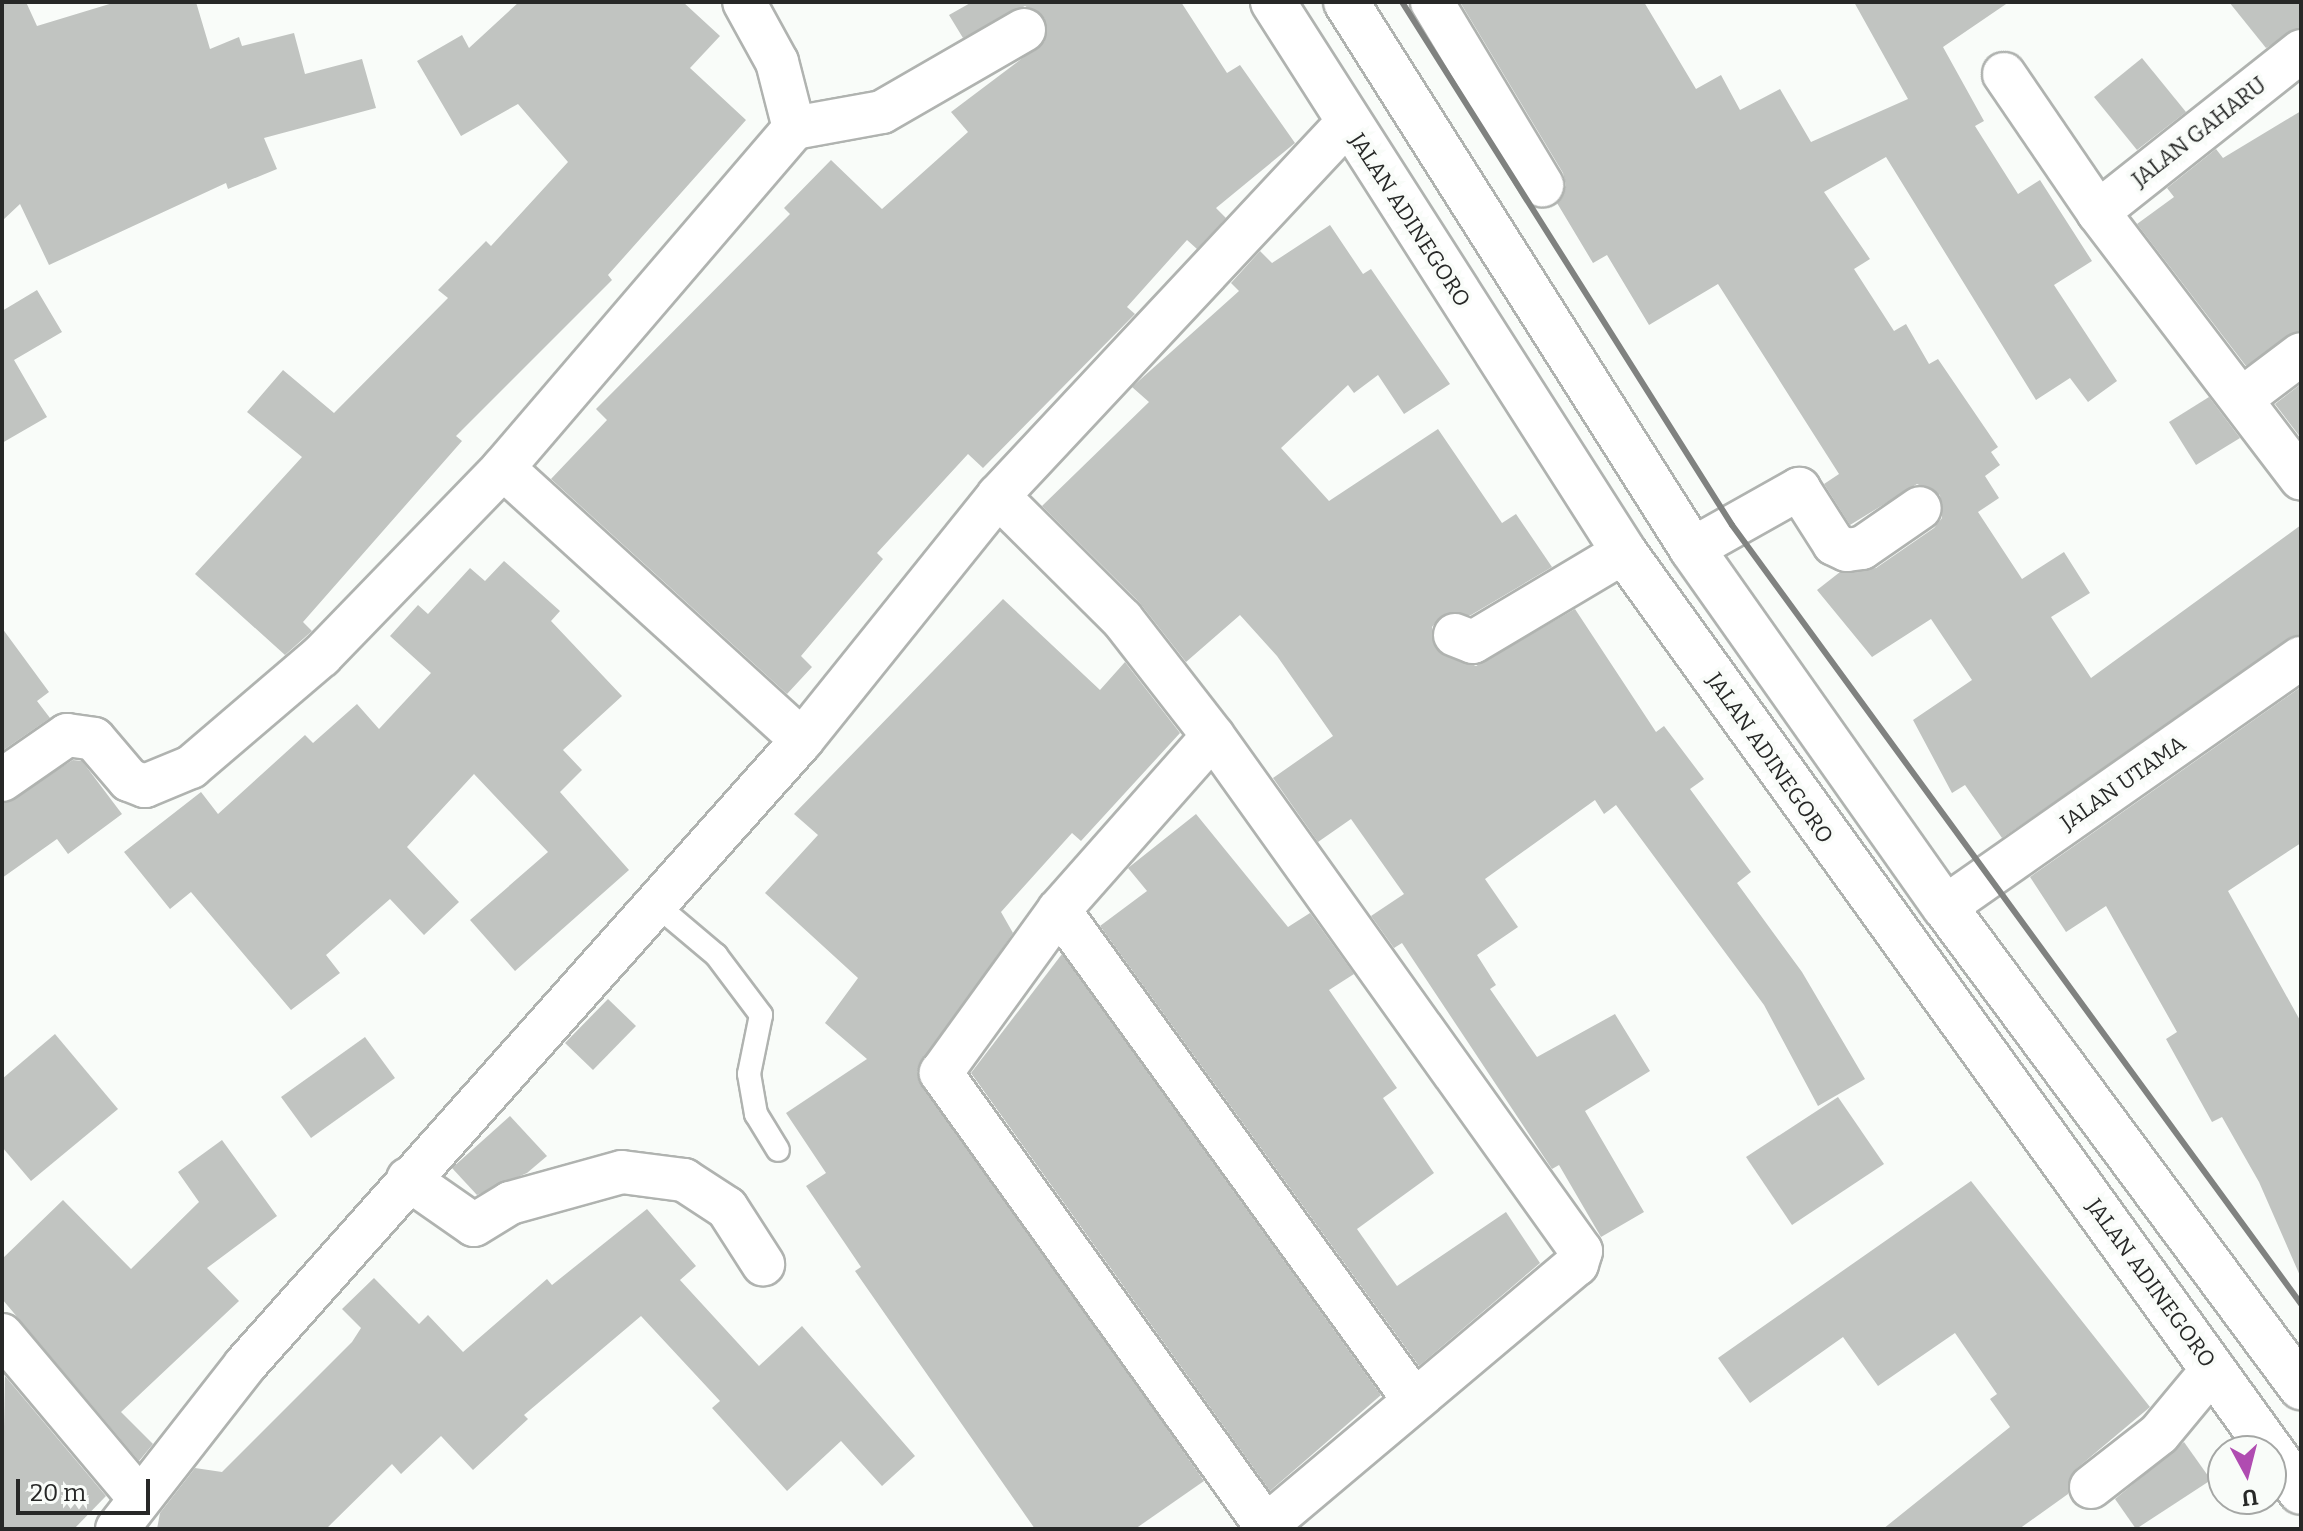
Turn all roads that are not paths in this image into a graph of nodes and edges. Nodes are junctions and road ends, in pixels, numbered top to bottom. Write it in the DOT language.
graph roads {
  1 [pos="744,2"];
  2 [pos="1273,2"];
  3 [pos="1346,2"];
  4 [pos="1432,2"];
  5 [pos="1024,30"];
  6 [pos="2301,51"];
  7 [pos="2004,74"];
  8 [pos="1347,123"];
  9 [pos="794,128"];
  10 [pos="1542,185"];
  11 [pos="2098,212"];
  12 [pos="2301,354"];
  13 [pos="2244,397"];
  14 [pos="503,468"];
  15 [pos="2301,478"];
  16 [pos="998,496"];
  17 [pos="1920,508"];
  18 [pos="1692,549"];
  19 [pos="1624,552"];
  20 [pos="1455,635"];
  21 [pos="2301,658"];
  22 [pos="1213,736"];
  23 [pos="802,740"];
  24 [pos="2,780"];
  25 [pos="659,907"];
  26 [pos="1945,907"];
  27 [pos="1059,910"];
  28 [pos="778,1150"];
  29 [pos="408,1179"];
  30 [pos="763,1264"];
  31 [pos="2,1335"];
  32 [pos="2213,1369"];
  33 [pos="2301,1387"];
  34 [pos="1414,1400"];
  35 [pos="2091,1487"];
  36 [pos="2301,1492"];
  37 [pos="128,1514"];
  1 -- 9 [label="street"];
  2 -- 8 [label="highway, JALAN ADINEGORO"];
  3 -- 18 [label="highway"];
  4 -- 10 [label="street"];
  5 -- 9 [label="street"];
  6 -- 11 [label="street, JALAN GAHARU"];
  7 -- 11 [label="street"];
  8 -- 16 [label="street"];
  8 -- 19 [label="highway, JALAN ADINEGORO"];
  9 -- 14 [label="street"];
  11 -- 13 [label="street"];
  12 -- 13 [label="street"];
  13 -- 15 [label="street"];
  14 -- 23 [label="street"];
  14 -- 24 [label="street"];
  16 -- 22 [label="street"];
  16 -- 23 [label="street"];
  17 -- 18 [label="street"];
  18 -- 26 [label="highway"];
  19 -- 20 [label="street"];
  19 -- 32 [label="highway, JALAN ADINEGORO"];
  21 -- 26 [label="street, JALAN UTAMA"];
  22 -- 27 [label="street"];
  22 -- 34 [label="street"];
  23 -- 25 [label="street"];
  25 -- 28 [label="lane"];
  25 -- 29 [label="street"];
  26 -- 33 [label="highway"];
  27 -- 34 [label="street"];
  27 -- 34 [label="street"];
  29 -- 30 [label="street"];
  29 -- 37 [label="street"];
  31 -- 37 [label="street"];
  32 -- 35 [label="street"];
  32 -- 36 [label="highway, JALAN ADINEGORO"];
}
